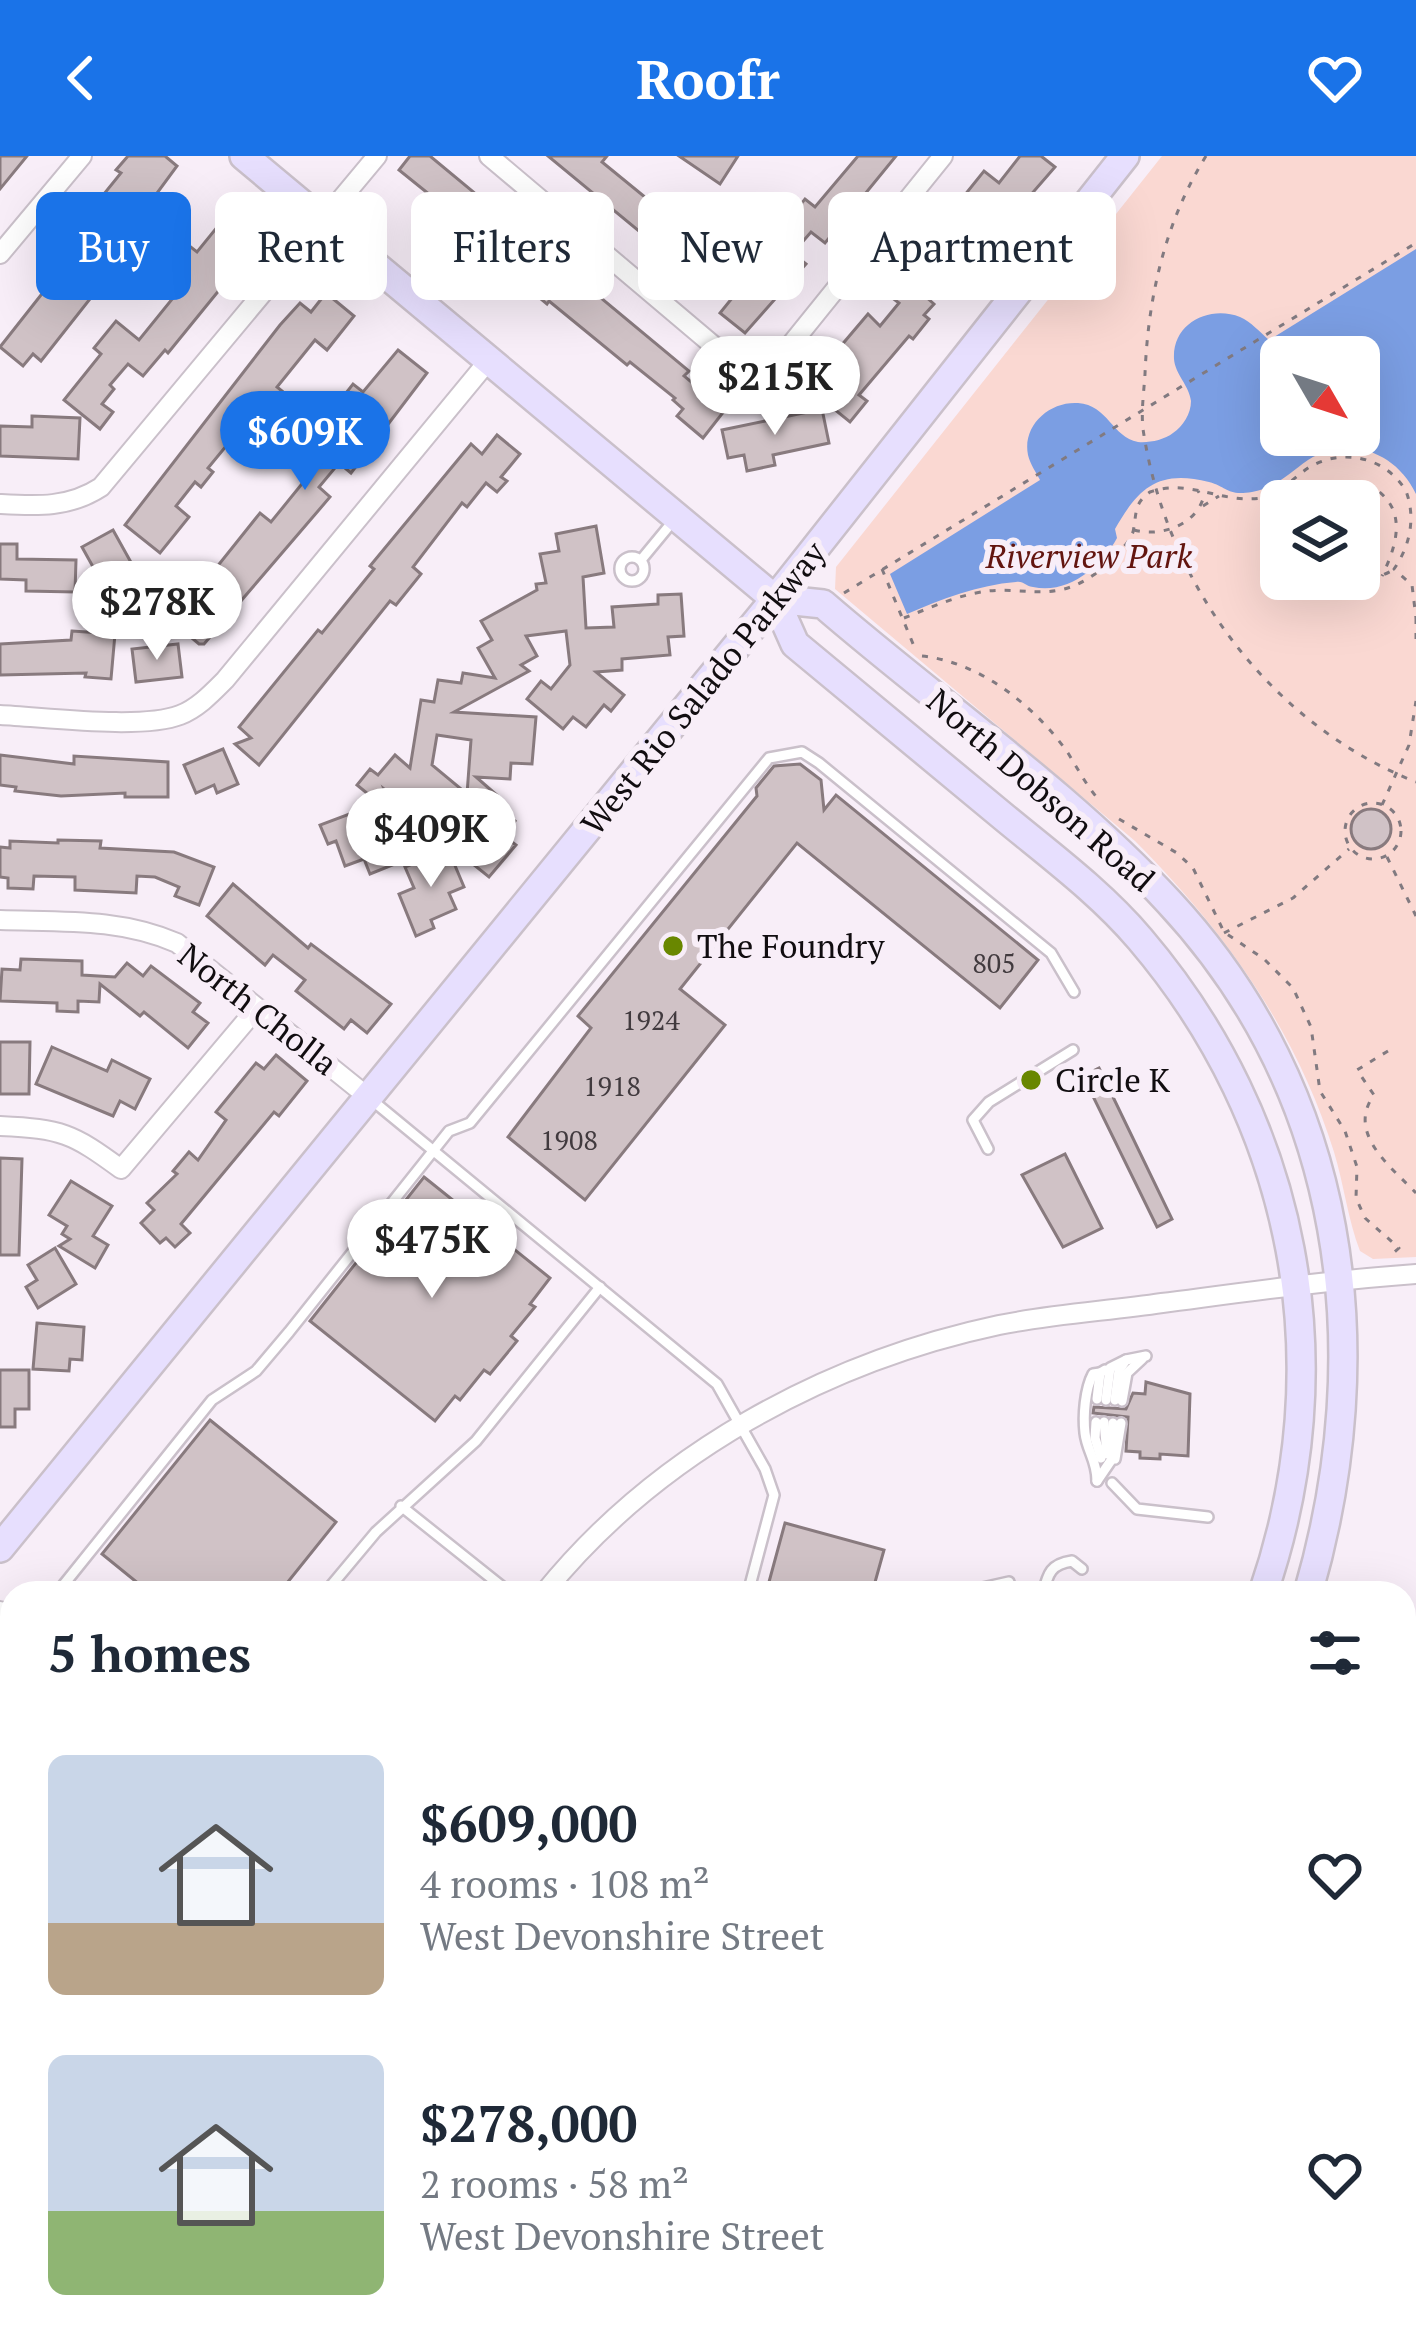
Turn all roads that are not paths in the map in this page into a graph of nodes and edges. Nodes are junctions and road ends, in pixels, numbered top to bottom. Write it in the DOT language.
graph roads {
  1 [pos="82,156"];
  2 [pos="244,156"];
  3 [pos="377,156"];
  4 [pos="489,156"];
  5 [pos="943,156"];
  6 [pos="1126,156"];
  7 [pos="287,192"];
  8 [pos="346,192"];
  9 [pos="0,254"];
  10 [pos="387,275"];
  11 [pos="255,300"];
  12 [pos="490,360"];
  13 [pos="0,504"];
  14 [pos="677,516"];
  15 [pos="641,560"];
  16 [pos="776,599"];
  17 [pos="0,715"];
  18 [pos="0,920"];
  19 [pos="1074,992"];
  20 [pos="256,1009"];
  21 [pos="1073,1050"];
  22 [pos="368,1097"];
  23 [pos="0,1126"];
  24 [pos="988,1149"];
  25 [pos="433,1151"];
  26 [pos="1416,1274"];
  27 [pos="1340,1281"];
  28 [pos="1297,1286"];
  29 [pos="600,1287"];
  30 [pos="1126,1360"];
  31 [pos="1105,1371"];
  32 [pos="1110,1400"];
  33 [pos="742,1426"];
  34 [pos="1097,1481"];
  35 [pos="1112,1483"];
  36 [pos="401,1506"];
  37 [pos="1208,1517"];
  38 [pos="0,1548"];
  39 [pos="1277,1553"];
  40 [pos="1082,1569"];
  41 [pos="67,1581"];
  42 [pos="336,1581"];
  43 [pos="495,1581"];
  44 [pos="555,1581"];
  45 [pos="751,1581"];
  46 [pos="1046,1581"];
  47 [pos="1267,1581"];
  48 [pos="1279,1581"];
  49 [pos="1311,1581"];
  1 -- 9 [label="street"];
  2 -- 7 [label="main road, North Dobson Road"];
  3 -- 8 [label="street"];
  4 -- 5 [label="street"];
  6 -- 16 [label="main road, West Rio Salado Parkway"];
  10 -- 12 [label="main road, North Dobson Road"];
  11 -- 13 [label="street"];
  12 -- 14 [label="main road, North Dobson Road"];
  12 -- 17 [label="street"];
  14 -- 15 [label="lane"];
  14 -- 16 [label="main road, North Dobson Road"];
  16 -- 22 [label="main road, West Rio Salado Parkway"];
  16 -- 27 [label="main road, North Dobson Road"];
  16 -- 28 [label="main road, North Dobson Road"];
  18 -- 20 [label="street, North Cholla"];
  19 -- 25 [label="lane"];
  20 -- 22 [label="street, North Cholla"];
  20 -- 23 [label="street"];
  21 -- 24 [label="lane"];
  22 -- 25 [label="lane"];
  22 -- 38 [label="main road, West Rio Salado Parkway"];
  25 -- 29 [label="lane"];
  25 -- 41 [label="lane"];
  26 -- 27 [label="street"];
  27 -- 28 [label="street"];
  27 -- 49 [label="main road, North Dobson Road"];
  28 -- 33 [label="street"];
  28 -- 39 [label="main road, North Dobson Road"];
  29 -- 33 [label="lane"];
  29 -- 36 [label="lane"];
  30 -- 31 [label="lane"];
  30 -- 32 [label="lane"];
  30 -- 32 [label="lane"];
  31 -- 32 [label="lane"];
  31 -- 34 [label="lane"];
  33 -- 44 [label="street"];
  33 -- 45 [label="lane"];
  34 -- 34 [label="lane"];
  35 -- 37 [label="lane"];
  36 -- 42 [label="lane"];
  36 -- 43 [label="lane"];
  39 -- 47 [label="main road, North Dobson Road"];
  39 -- 48 [label="main road"];
  40 -- 46 [label="lane"];
}
